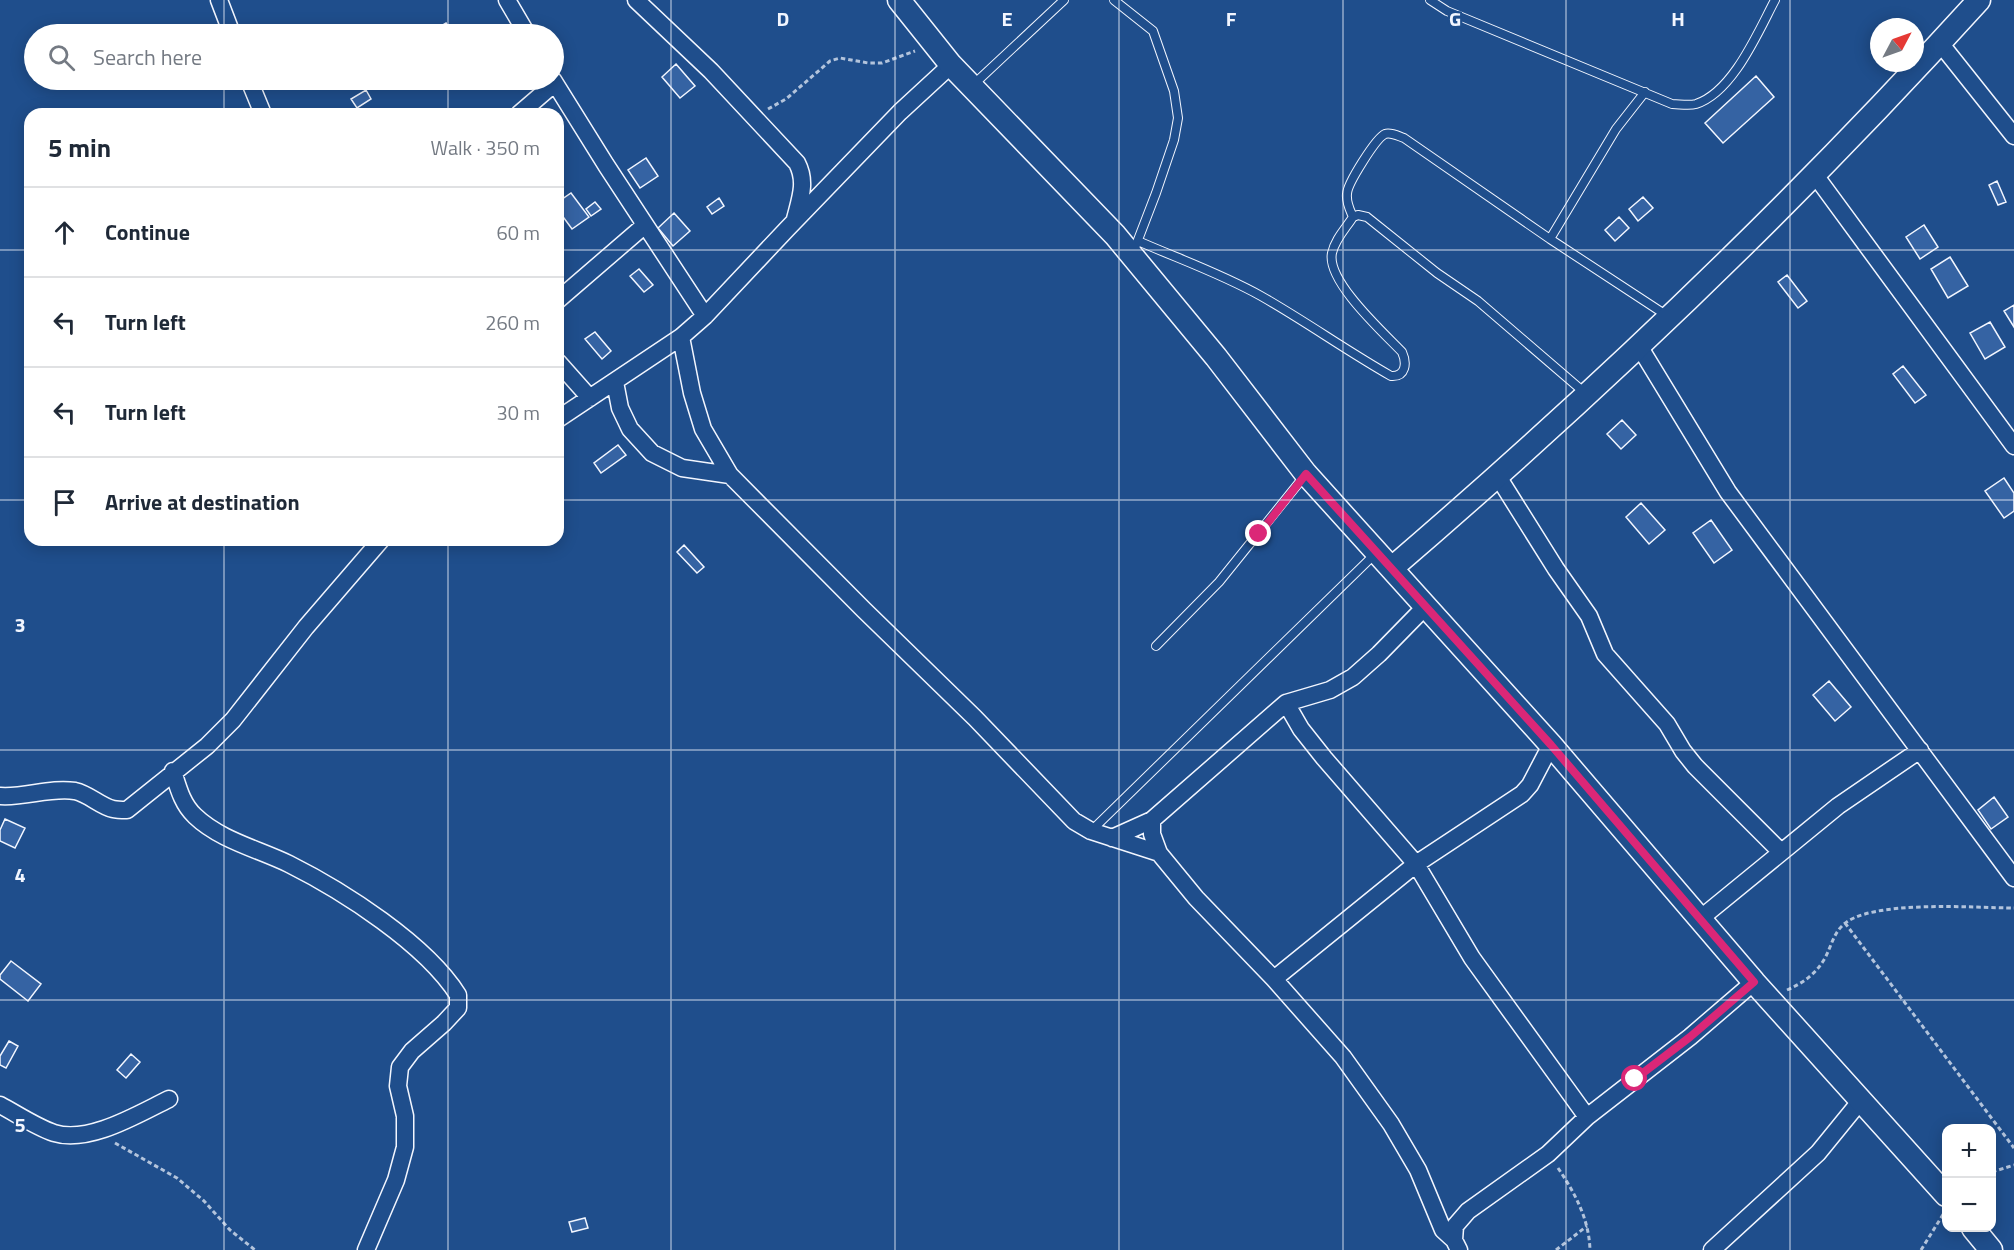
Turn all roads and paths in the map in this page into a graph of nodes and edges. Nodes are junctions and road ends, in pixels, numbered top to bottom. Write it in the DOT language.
graph roads {
  1 [pos="219,0"];
  2 [pos="507,0"];
  3 [pos="636,0"];
  4 [pos="899,0"];
  5 [pos="1064,0"];
  6 [pos="1114,0"];
  7 [pos="1430,0"];
  8 [pos="1775,0"];
  9 [pos="1978,0"];
  10 [pos="228,24"];
  11 [pos="521,24"];
  12 [pos="934,43"];
  13 [pos="1940,43"];
  14 [pos="951,65"];
  15 [pos="971,86"];
  16 [pos="253,90"];
  17 [pos="544,90"];
  18 [pos="560,90"];
  19 [pos="1645,92"];
  20 [pos="261,108"];
  21 [pos="525,108"];
  22 [pos="755,116"];
  23 [pos="2014,136"];
  24 [pos="1815,175"];
  25 [pos="1353,217"];
  26 [pos="794,222"];
  27 [pos="645,225"];
  28 [pos="1550,238"];
  29 [pos="1135,247"];
  30 [pos="564,295"];
  31 [pos="705,316"];
  32 [pos="1669,317"];
  33 [pos="681,338"];
  34 [pos="1639,346"];
  35 [pos="564,369"];
  36 [pos="615,381"];
  37 [pos="1587,395"];
  38 [pos="590,398"];
  39 [pos="564,415"];
  40 [pos="2014,446"];
  41 [pos="1306,474"];
  42 [pos="730,475"];
  43 [pos="1497,475"];
  44 [pos="376,546"];
  45 [pos="1384,560"];
  46 [pos="1426,606"];
  47 [pos="1156,646"];
  48 [pos="1286,703"];
  49 [pos="1551,745"];
  50 [pos="1920,750"];
  51 [pos="173,771"];
  52 [pos="0,796"];
  53 [pos="1152,820"];
  54 [pos="1091,831"];
  55 [pos="1112,838"];
  56 [pos="1781,852"];
  57 [pos="1159,853"];
  58 [pos="1416,864"];
  59 [pos="2014,878"];
  60 [pos="2014,908"];
  61 [pos="1701,918"];
  62 [pos="1845,923"];
  63 [pos="1274,980"];
  64 [pos="1761,990"];
  65 [pos="169,1099"];
  66 [pos="1862,1099"];
  67 [pos="0,1105"];
  68 [pos="1587,1117"];
  69 [pos="94,1131"];
  70 [pos="2014,1148"];
  71 [pos="1548,1154"];
  72 [pos="2014,1165"];
  73 [pos="1996,1171"];
  74 [pos="1942,1189"];
  75 [pos="1942,1217"];
  76 [pos="1587,1226"];
  77 [pos="1977,1232"];
  78 [pos="1456,1245"];
  79 [pos="255,1250"];
  80 [pos="366,1250"];
  81 [pos="1556,1250"];
  82 [pos="1590,1250"];
  83 [pos="1712,1250"];
  84 [pos="1921,1250"];
  85 [pos="1991,1250"];
  1 -- 10 [label="street"];
  2 -- 11 [label="street"];
  3 -- 22 [label="street"];
  4 -- 12 [label="street"];
  5 -- 15 [label="lane"];
  6 -- 29 [label="lane"];
  7 -- 19 [label="lane"];
  8 -- 19 [label="lane"];
  9 -- 13 [label="street"];
  12 -- 14 [label="street"];
  12 -- 22 [label="path"];
  13 -- 23 [label="street"];
  13 -- 24 [label="street"];
  14 -- 15 [label="street"];
  14 -- 26 [label="street"];
  15 -- 29 [label="street"];
  16 -- 20 [label="street"];
  17 -- 21 [label="street"];
  18 -- 27 [label="street"];
  19 -- 28 [label="lane"];
  22 -- 26 [label="street"];
  24 -- 32 [label="street"];
  24 -- 40 [label="street"];
  25 -- 28 [label="lane"];
  25 -- 29 [label="lane"];
  25 -- 37 [label="lane"];
  26 -- 31 [label="street"];
  27 -- 30 [label="street"];
  27 -- 31 [label="street"];
  28 -- 32 [label="lane"];
  29 -- 41 [label="street"];
  31 -- 33 [label="street"];
  32 -- 34 [label="street"];
  33 -- 36 [label="street"];
  33 -- 42 [label="street"];
  34 -- 37 [label="street"];
  34 -- 50 [label="street"];
  35 -- 38 [label="street"];
  36 -- 38 [label="street"];
  36 -- 42 [label="street"];
  37 -- 43 [label="street"];
  38 -- 39 [label="street"];
  41 -- 45 [label="street"];
  41 -- 47 [label="lane"];
  42 -- 54 [label="street"];
  43 -- 45 [label="street"];
  43 -- 56 [label="street"];
  44 -- 51 [label="street"];
  45 -- 46 [label="street"];
  45 -- 54 [label="lane"];
  46 -- 48 [label="street"];
  46 -- 49 [label="street"];
  48 -- 53 [label="street"];
  48 -- 58 [label="street"];
  49 -- 58 [label="street"];
  49 -- 61 [label="street"];
  50 -- 56 [label="street"];
  50 -- 59 [label="street"];
  51 -- 52 [label="street"];
  51 -- 80 [label="street"];
  53 -- 55 [label="street"];
  53 -- 57 [label="street"];
  54 -- 55 [label="street"];
  55 -- 57 [label="street"];
  56 -- 61 [label="street"];
  57 -- 63 [label="street"];
  58 -- 63 [label="street"];
  58 -- 68 [label="street"];
  60 -- 62 [label="path"];
  61 -- 64 [label="street"];
  62 -- 64 [label="path"];
  62 -- 70 [label="path"];
  63 -- 78 [label="street"];
  64 -- 66 [label="street"];
  64 -- 68 [label="street"];
  65 -- 69 [label="street"];
  66 -- 74 [label="street"];
  66 -- 83 [label="street"];
  67 -- 69 [label="street"];
  68 -- 71 [label="street"];
  69 -- 79 [label="path"];
  71 -- 76 [label="path"];
  71 -- 78 [label="street"];
  72 -- 73 [label="path"];
  75 -- 84 [label="path"];
  76 -- 81 [label="path"];
  76 -- 82 [label="path"];
  77 -- 85 [label="street"];
}
